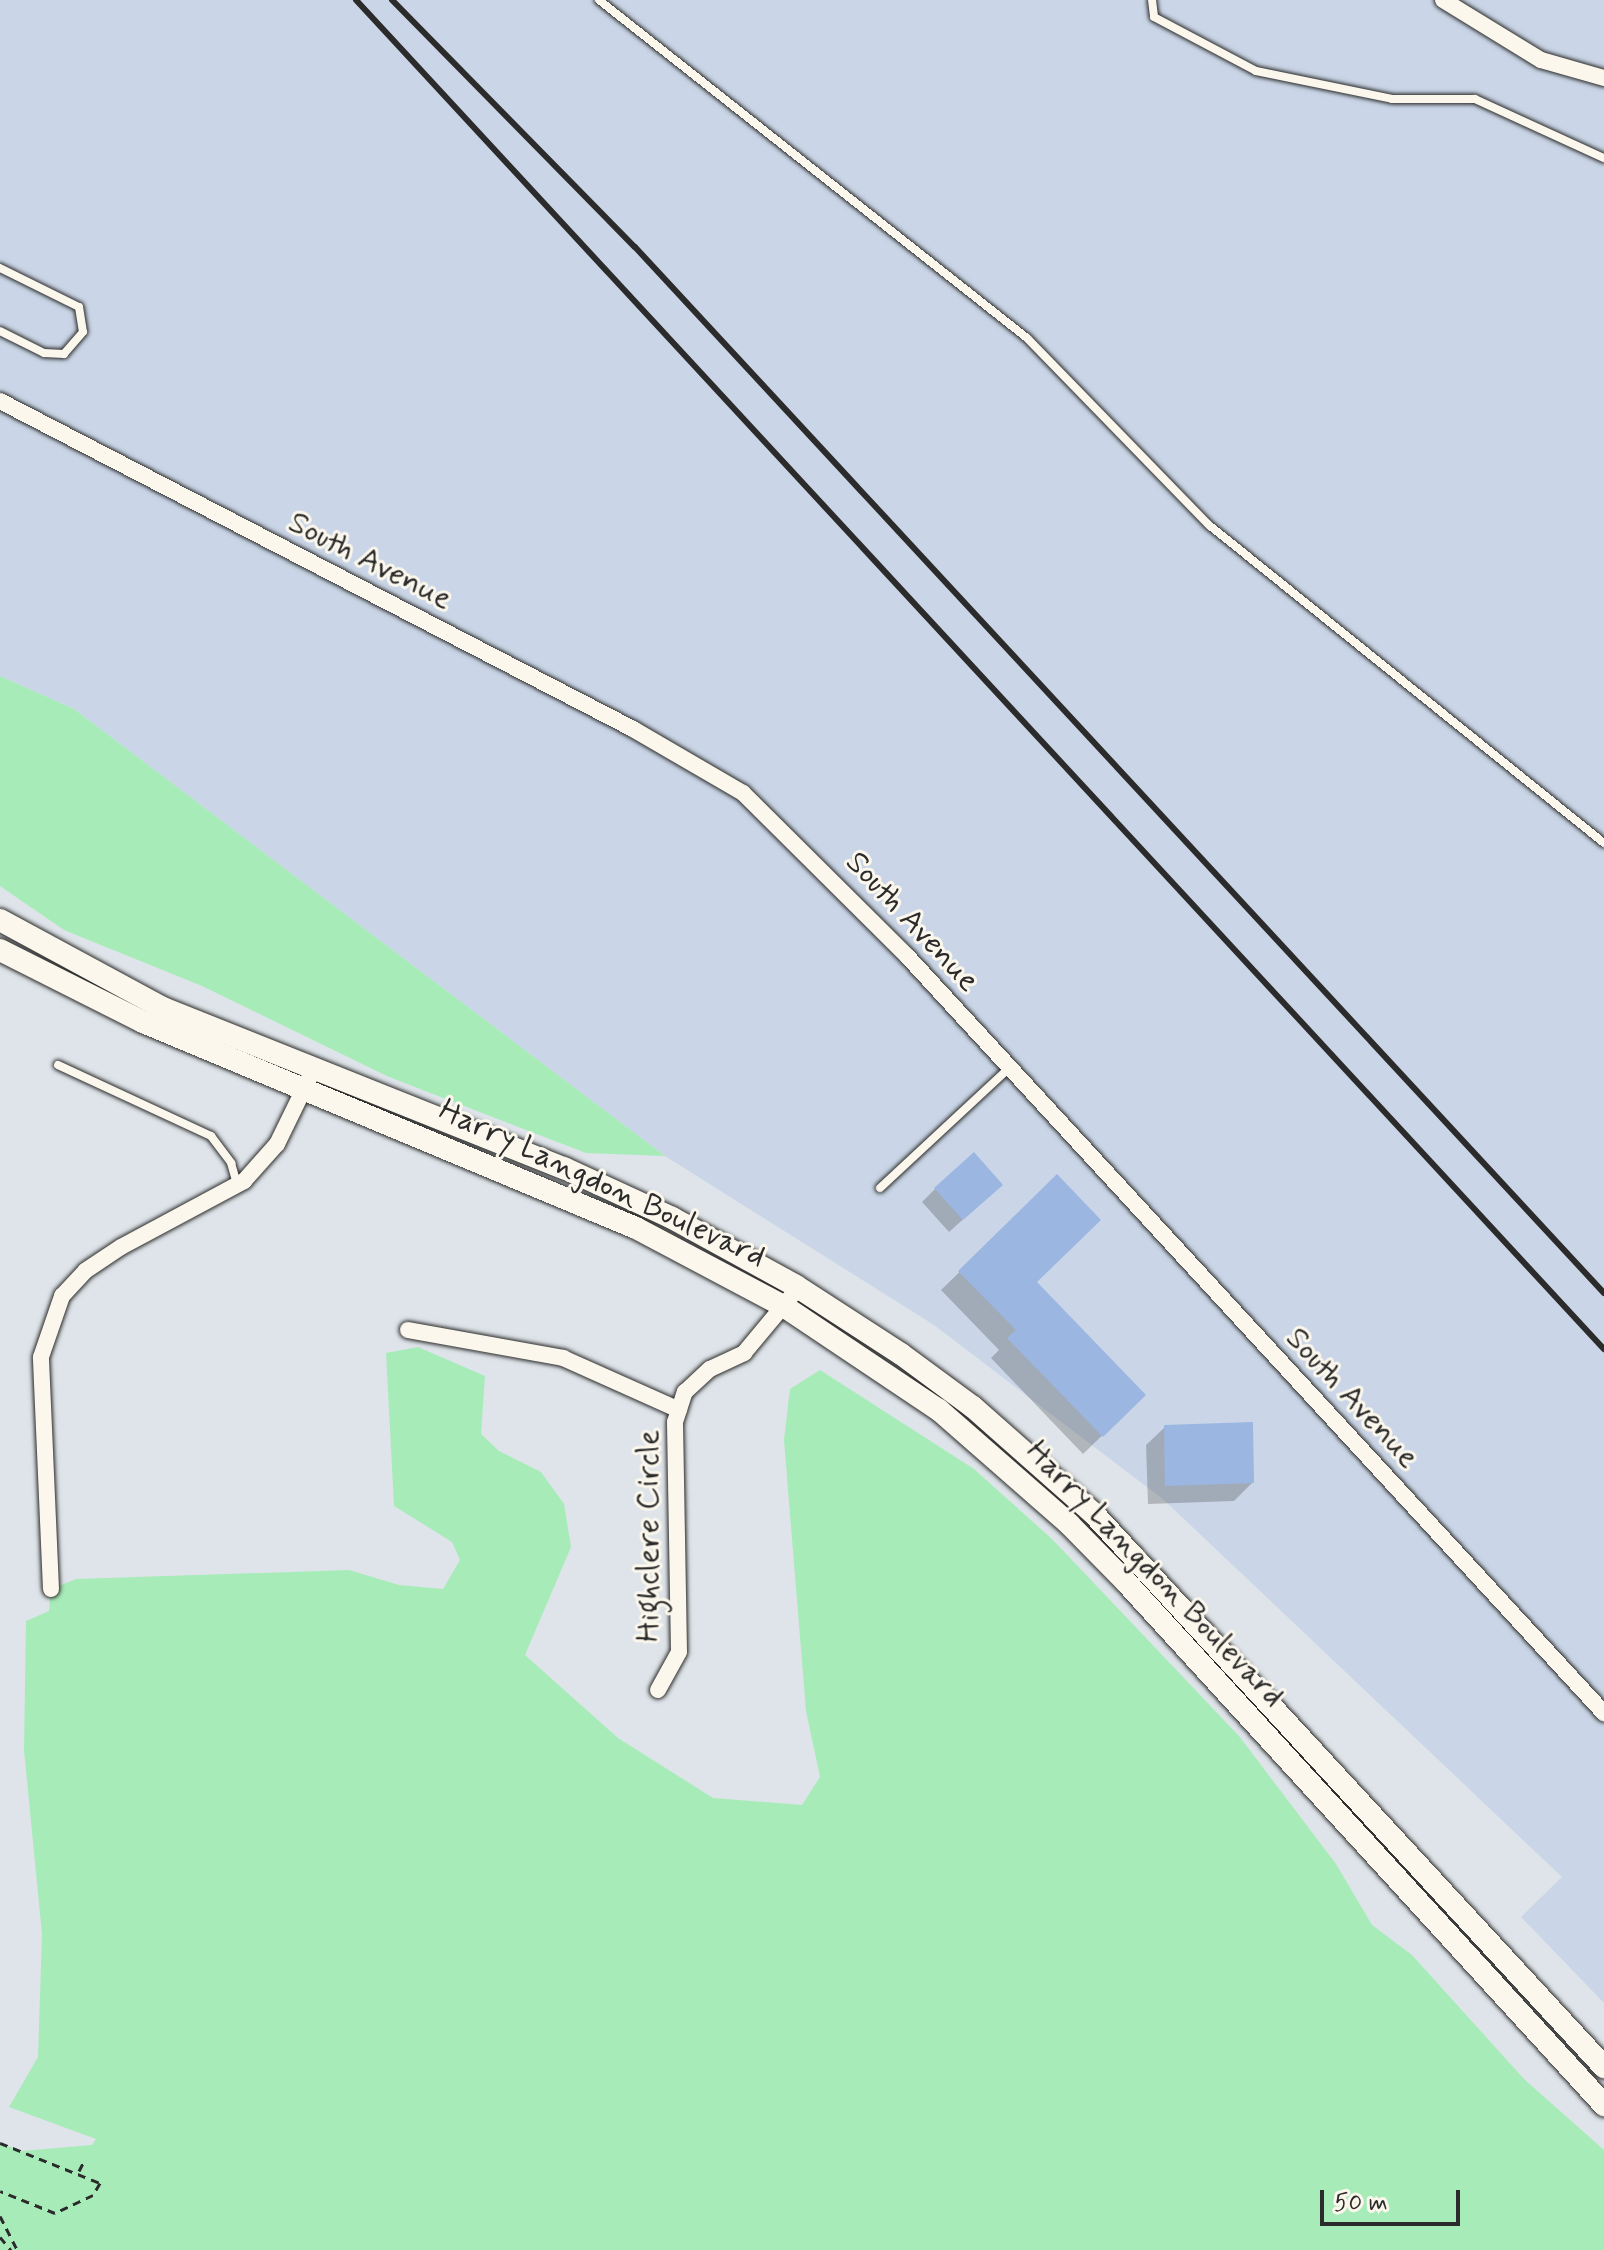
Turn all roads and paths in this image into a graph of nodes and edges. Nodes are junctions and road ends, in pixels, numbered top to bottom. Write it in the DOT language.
graph roads {
  1 [pos="599,0"];
  2 [pos="1152,0"];
  3 [pos="1443,0"];
  4 [pos="1604,78"];
  5 [pos="1604,158"];
  6 [pos="0,268"];
  7 [pos="0,331"];
  8 [pos="0,401"];
  9 [pos="1604,843"];
  10 [pos="0,920"];
  11 [pos="0,950"];
  12 [pos="58,1065"];
  13 [pos="314,1068"];
  14 [pos="1009,1068"];
  15 [pos="305,1090"];
  16 [pos="237,1185"];
  17 [pos="880,1188"];
  18 [pos="799,1287"];
  19 [pos="785,1307"];
  20 [pos="408,1330"];
  21 [pos="679,1410"];
  22 [pos="51,1589"];
  23 [pos="658,1690"];
  24 [pos="1604,1713"];
  25 [pos="1604,2067"];
  26 [pos="1604,2105"];
  27 [pos="0,2143"];
  28 [pos="83,2163"];
  29 [pos="79,2171"];
  30 [pos="0,2191"];
  31 [pos="0,2216"];
  32 [pos="0,2237"];
  33 [pos="11,2250"];
  34 [pos="17,2250"];
  1 -- 9 [label="lane"];
  2 -- 5 [label="lane"];
  3 -- 4 [label="street"];
  6 -- 7 [label="lane"];
  8 -- 14 [label="street, South Avenue"];
  10 -- 13 [label="main road, Harry Langdon Boulevard"];
  11 -- 15 [label="main road, Harry Langdon Boulevard"];
  12 -- 16 [label="lane"];
  13 -- 15 [label="street"];
  13 -- 18 [label="main road, Harry Langdon Boulevard"];
  14 -- 17 [label="lane"];
  14 -- 24 [label="street, South Avenue"];
  15 -- 16 [label="street"];
  15 -- 19 [label="main road, Harry Langdon Boulevard"];
  16 -- 22 [label="street"];
  18 -- 19 [label="street, Highclere Circle"];
  18 -- 25 [label="main road, Harry Langdon Boulevard"];
  19 -- 21 [label="street, Highclere Circle"];
  19 -- 26 [label="main road, Harry Langdon Boulevard"];
  20 -- 21 [label="street"];
  21 -- 23 [label="street, Highclere Circle"];
  27 -- 29 [label="path"];
  28 -- 29 [label="path"];
  29 -- 30 [label="path"];
  31 -- 34 [label="path"];
  32 -- 33 [label="path"];
}
